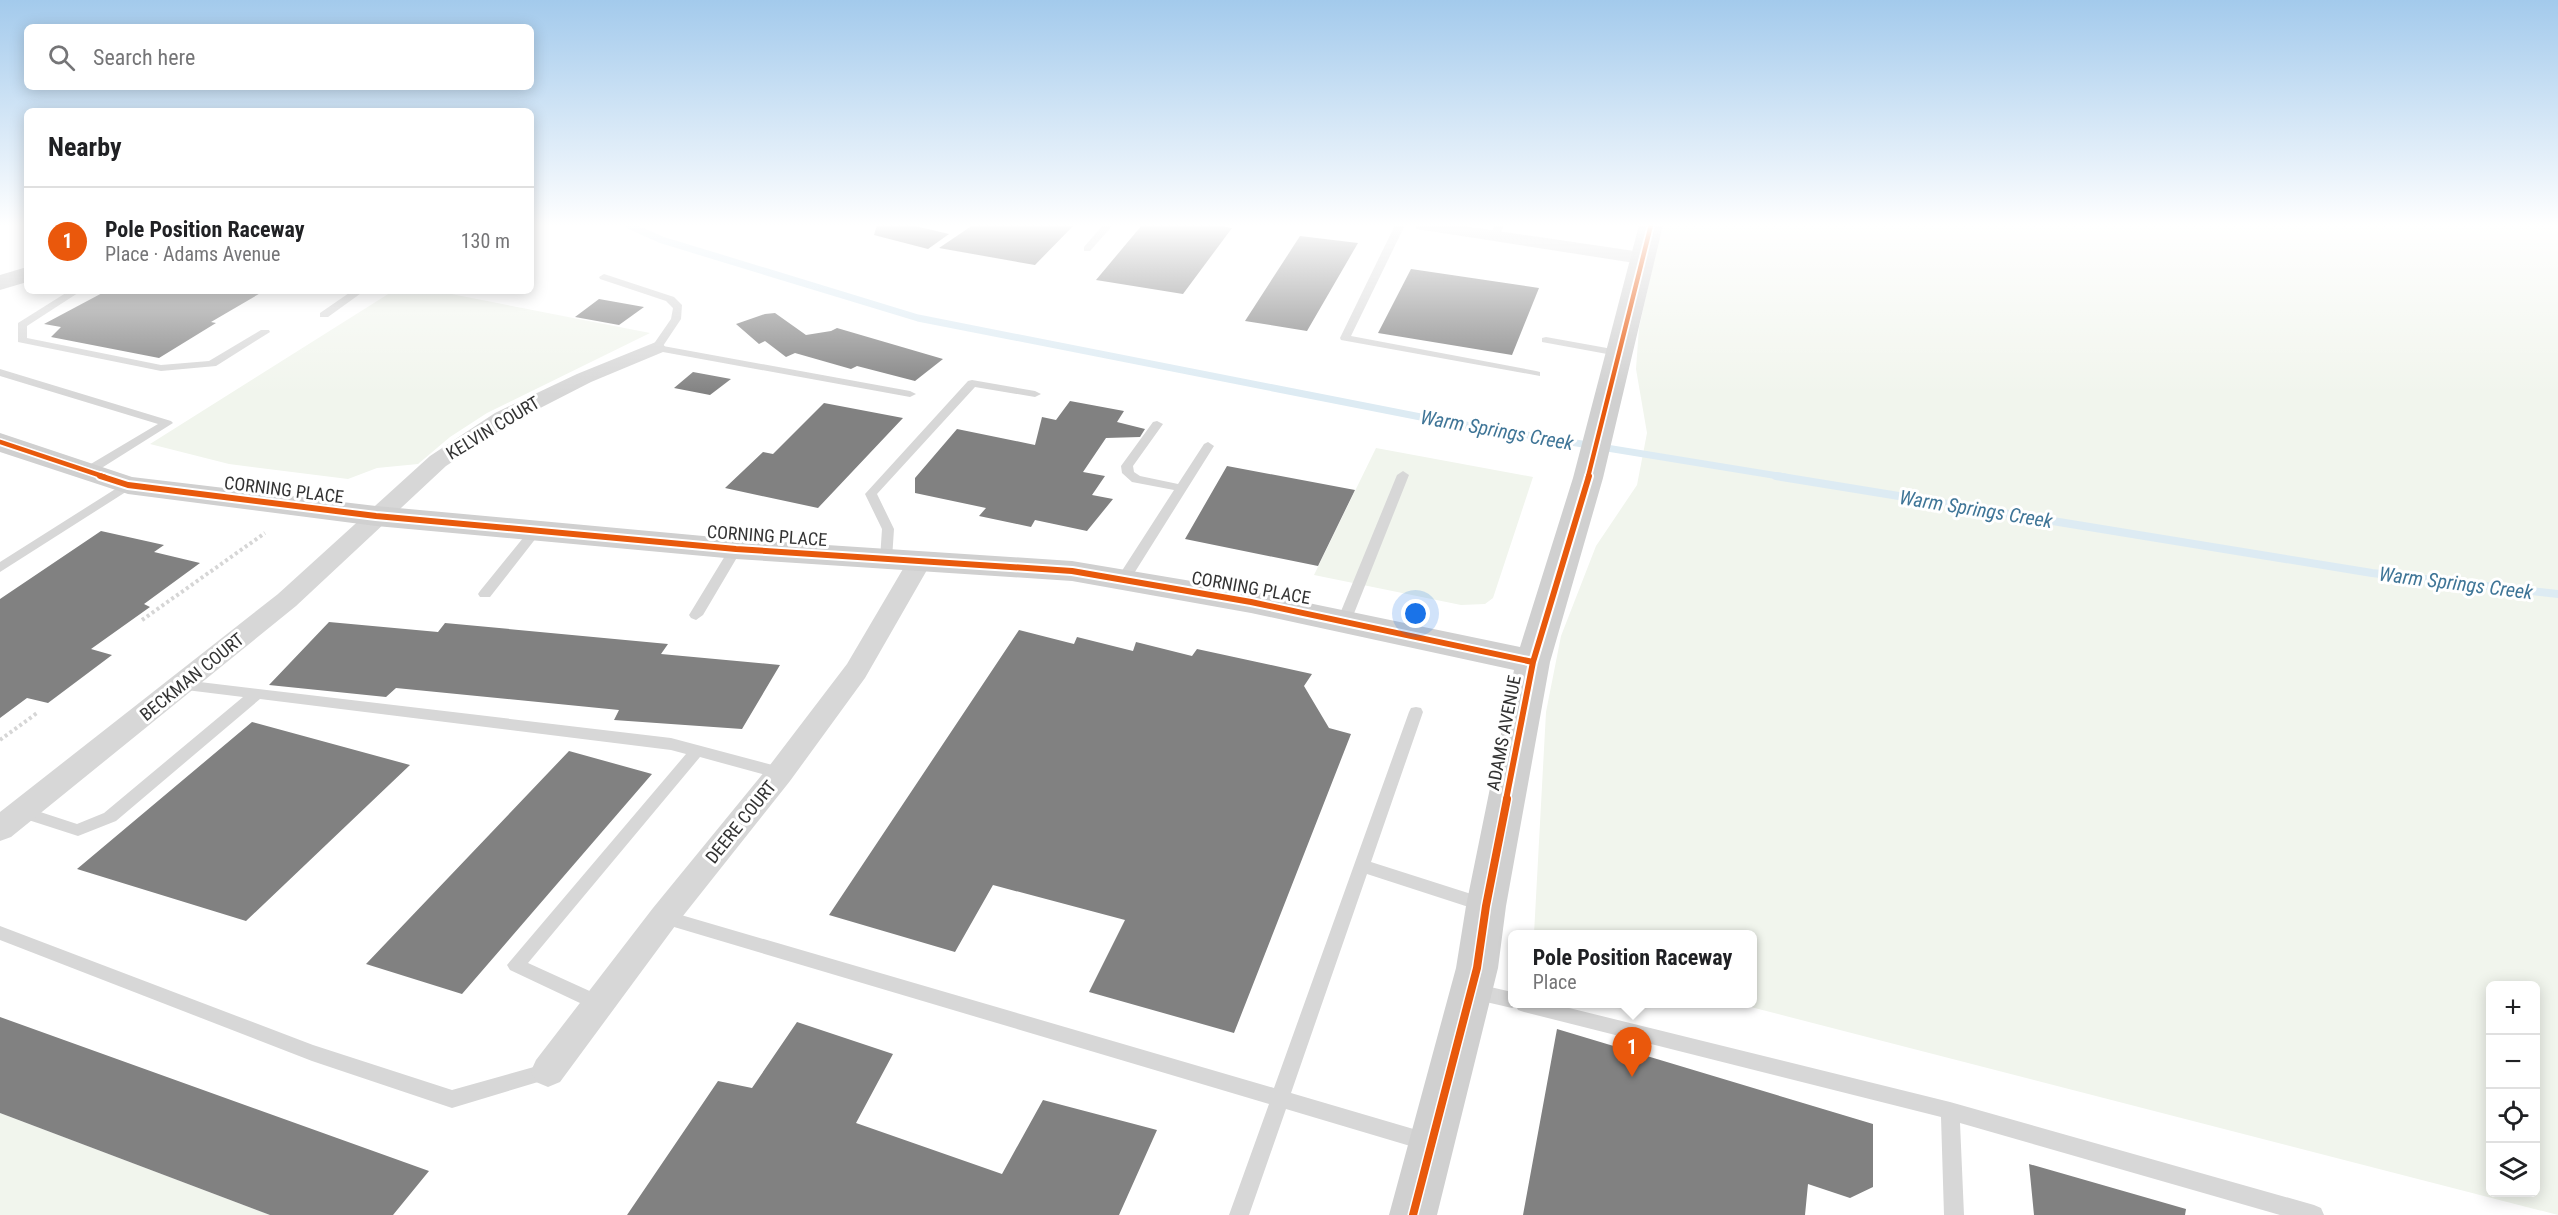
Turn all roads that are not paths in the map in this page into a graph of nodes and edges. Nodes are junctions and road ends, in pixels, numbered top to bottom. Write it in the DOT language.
graph roads {
  1 [pos="618,282"];
  2 [pos="1372,282"];
  3 [pos="1635,282"];
  4 [pos="71,294"];
  5 [pos="355,294"];
  6 [pos="324,315"];
  7 [pos="265,332"];
  8 [pos="1546,340"];
  9 [pos="656,348"];
  10 [pos="1618,353"];
  11 [pos="0,372"];
  12 [pos="1536,374"];
  13 [pos="910,394"];
  14 [pos="1035,394"];
  15 [pos="1157,424"];
  16 [pos="0,442"];
  17 [pos="1208,446"];
  18 [pos="88,471"];
  19 [pos="1403,475"];
  20 [pos="128,485"];
  21 [pos="1181,488"];
  22 [pos="376,516"];
  23 [pos="536,531"];
  24 [pos="735,549"];
  25 [pos="886,560"];
  26 [pos="919,563"];
  27 [pos="0,568"];
  28 [pos="1123,580"];
  29 [pos="485,594"];
  30 [pos="696,615"];
  31 [pos="1344,621"];
  32 [pos="1533,662"];
  33 [pos="183,685"];
  34 [pos="257,694"];
  35 [pos="1416,712"];
  36 [pos="697,751"];
  37 [pos="780,773"];
  38 [pos="22,812"];
  39 [pos="0,829"];
  40 [pos="1362,866"];
  41 [pos="1486,906"];
  42 [pos="664,917"];
  43 [pos="0,933"];
  44 [pos="1472,990"];
  45 [pos="1508,999"];
  46 [pos="598,1004"];
  47 [pos="1540,1008"];
  48 [pos="548,1071"];
  49 [pos="1279,1096"];
  50 [pos="1950,1111"];
  51 [pos="1432,1143"];
  52 [pos="1239,1215"];
  53 [pos="1413,1215"];
  54 [pos="1954,1215"];
  55 [pos="2314,1215"];
  1 -- 9 [label="lane"];
  2 -- 12 [label="lane"];
  3 -- 10 [label="street, ADAMS AVENUE"];
  4 -- 7 [label="lane"];
  5 -- 6 [label="lane"];
  8 -- 10 [label="lane"];
  9 -- 13 [label="lane"];
  9 -- 22 [label="street, KELVIN COURT"];
  10 -- 32 [label="street, ADAMS AVENUE"];
  11 -- 18 [label="lane"];
  14 -- 25 [label="lane"];
  15 -- 21 [label="lane"];
  16 -- 18 [label="street, CORNING PLACE"];
  17 -- 21 [label="lane"];
  18 -- 20 [label="street, CORNING PLACE"];
  19 -- 31 [label="lane"];
  20 -- 22 [label="street, CORNING PLACE"];
  20 -- 27 [label="lane"];
  21 -- 28 [label="lane"];
  22 -- 23 [label="street, CORNING PLACE"];
  22 -- 33 [label="street, BECKMAN COURT"];
  23 -- 24 [label="street, CORNING PLACE"];
  23 -- 29 [label="lane"];
  24 -- 25 [label="street, CORNING PLACE"];
  24 -- 30 [label="lane"];
  25 -- 26 [label="street, CORNING PLACE"];
  26 -- 28 [label="street, CORNING PLACE"];
  26 -- 37 [label="street, DEERE COURT"];
  28 -- 31 [label="street, CORNING PLACE"];
  31 -- 32 [label="street, CORNING PLACE"];
  32 -- 41 [label="street, ADAMS AVENUE"];
  33 -- 34 [label="lane"];
  33 -- 38 [label="street, BECKMAN COURT"];
  34 -- 36 [label="lane"];
  34 -- 38 [label="lane"];
  35 -- 40 [label="lane"];
  36 -- 37 [label="lane"];
  36 -- 46 [label="lane"];
  37 -- 42 [label="street, DEERE COURT"];
  38 -- 39 [label="street, BECKMAN COURT"];
  40 -- 41 [label="lane"];
  40 -- 49 [label="lane"];
  41 -- 44 [label="street, ADAMS AVENUE"];
  42 -- 46 [label="street, DEERE COURT"];
  42 -- 49 [label="lane"];
  43 -- 48 [label="lane"];
  44 -- 45 [label="lane"];
  44 -- 51 [label="street, ADAMS AVENUE"];
  46 -- 48 [label="street, DEERE COURT"];
  47 -- 50 [label="lane"];
  49 -- 51 [label="lane"];
  49 -- 52 [label="lane"];
  50 -- 54 [label="lane"];
  50 -- 55 [label="lane"];
  51 -- 53 [label="street, ADAMS AVENUE"];
}
